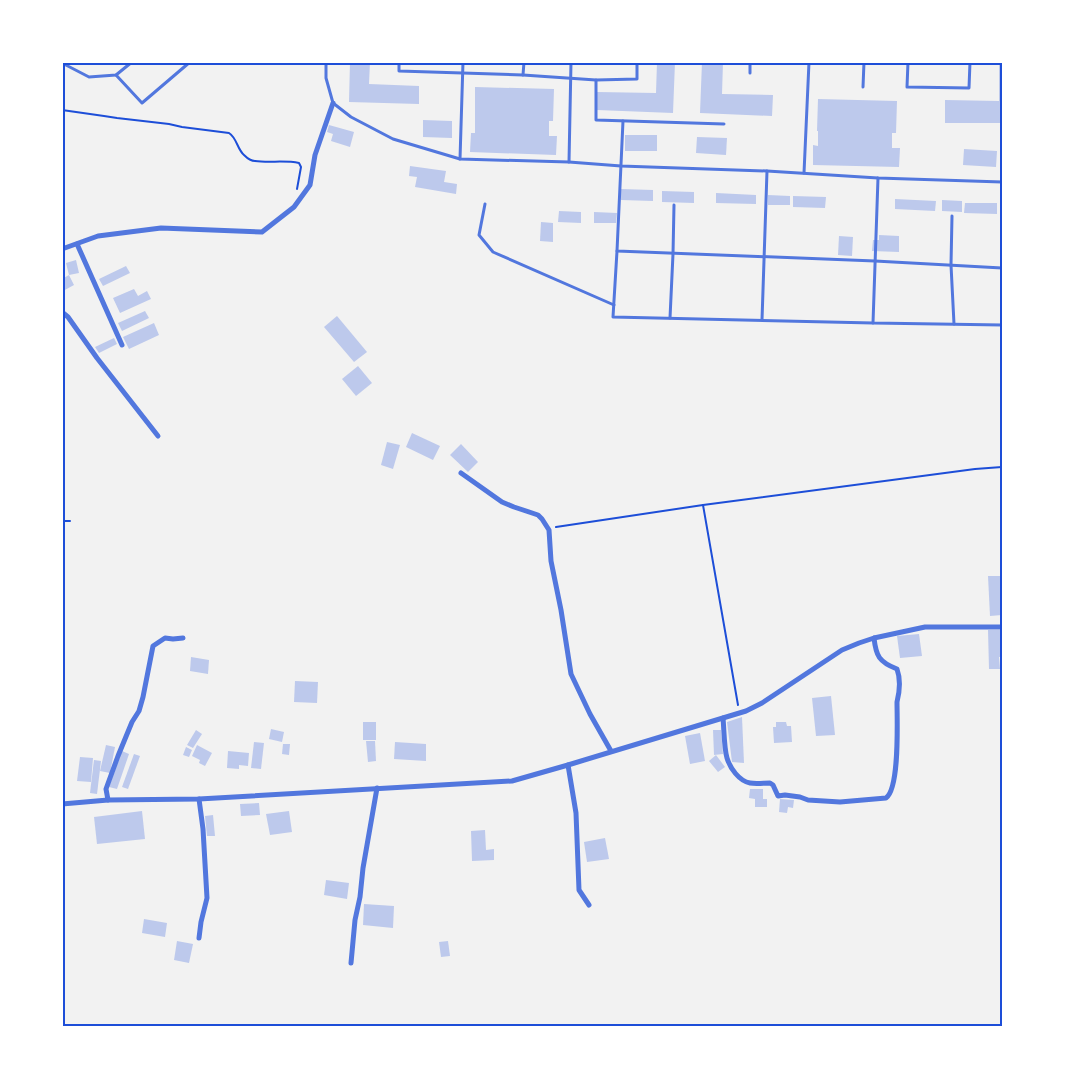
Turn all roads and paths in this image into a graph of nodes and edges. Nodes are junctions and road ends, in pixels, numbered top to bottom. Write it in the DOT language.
graph roads {
  1 [pos="132,62"];
  2 [pos="190,62"];
  3 [pos="326,62"];
  4 [pos="399,62"];
  5 [pos="463,62"];
  6 [pos="524,62"];
  7 [pos="571,62"];
  8 [pos="637,62"];
  9 [pos="750,62"];
  10 [pos="809,62"];
  11 [pos="864,62"];
  12 [pos="908,62"];
  13 [pos="970,62"];
  14 [pos="62,63"];
  15 [pos="750,73"];
  16 [pos="463,74"];
  17 [pos="116,75"];
  18 [pos="523,75"];
  19 [pos="571,78"];
  20 [pos="596,80"];
  21 [pos="863,87"];
  22 [pos="333,102"];
  23 [pos="62,110"];
  24 [pos="622,121"];
  25 [pos="724,124"];
  26 [pos="460,160"];
  27 [pos="569,162"];
  28 [pos="621,166"];
  29 [pos="767,171"];
  30 [pos="804,173"];
  31 [pos="878,178"];
  32 [pos="1002,182"];
  33 [pos="294,194"];
  34 [pos="485,204"];
  35 [pos="674,205"];
  36 [pos="952,216"];
  37 [pos="77,244"];
  38 [pos="62,249"];
  39 [pos="617,251"];
  40 [pos="673,254"];
  41 [pos="763,257"];
  42 [pos="875,261"];
  43 [pos="951,265"];
  44 [pos="1002,268"];
  45 [pos="614,305"];
  46 [pos="62,312"];
  47 [pos="670,318"];
  48 [pos="762,320"];
  49 [pos="873,323"];
  50 [pos="954,324"];
  51 [pos="1002,325"];
  52 [pos="122,345"];
  53 [pos="158,436"];
  54 [pos="1002,467"];
  55 [pos="461,473"];
  56 [pos="703,505"];
  57 [pos="70,520"];
  58 [pos="62,521"];
  59 [pos="548,528"];
  60 [pos="1002,627"];
  61 [pos="184,638"];
  62 [pos="874,638"];
  63 [pos="739,713"];
  64 [pos="723,718"];
  65 [pos="611,752"];
  66 [pos="568,765"];
  67 [pos="377,788"];
  68 [pos="199,799"];
  69 [pos="108,800"];
  70 [pos="62,804"];
  71 [pos="589,905"];
  72 [pos="199,938"];
  73 [pos="352,963"];
  1 -- 17 [label="lane"];
  2 -- 17 [label="lane"];
  3 -- 22 [label="lane"];
  4 -- 16 [label="lane"];
  5 -- 16 [label="lane"];
  6 -- 18 [label="lane"];
  7 -- 19 [label="lane"];
  8 -- 20 [label="lane"];
  9 -- 15 [label="lane"];
  10 -- 30 [label="lane"];
  11 -- 21 [label="lane"];
  12 -- 13 [label="lane"];
  14 -- 17 [label="lane"];
  16 -- 18 [label="lane"];
  16 -- 26 [label="lane"];
  18 -- 19 [label="lane"];
  19 -- 20 [label="lane"];
  19 -- 27 [label="lane"];
  20 -- 24 [label="lane"];
  22 -- 26 [label="lane"];
  22 -- 37 [label="street"];
  23 -- 33 [label="path"];
  24 -- 25 [label="lane"];
  24 -- 28 [label="lane"];
  26 -- 27 [label="lane"];
  27 -- 28 [label="lane"];
  28 -- 29 [label="lane"];
  28 -- 39 [label="lane"];
  29 -- 30 [label="lane"];
  29 -- 41 [label="lane"];
  30 -- 31 [label="lane"];
  31 -- 32 [label="lane"];
  31 -- 42 [label="lane"];
  34 -- 45 [label="lane"];
  35 -- 40 [label="lane"];
  36 -- 43 [label="lane"];
  37 -- 38 [label="street"];
  37 -- 52 [label="street"];
  39 -- 40 [label="lane"];
  39 -- 45 [label="lane"];
  40 -- 41 [label="lane"];
  40 -- 47 [label="lane"];
  41 -- 42 [label="lane"];
  41 -- 48 [label="lane"];
  42 -- 43 [label="lane"];
  42 -- 49 [label="lane"];
  43 -- 44 [label="lane"];
  43 -- 50 [label="lane"];
  45 -- 47 [label="lane"];
  46 -- 53 [label="street"];
  47 -- 48 [label="lane"];
  48 -- 49 [label="lane"];
  49 -- 50 [label="lane"];
  50 -- 51 [label="lane"];
  54 -- 56 [label="path"];
  55 -- 59 [label="street"];
  56 -- 59 [label="path"];
  56 -- 63 [label="path"];
  57 -- 58 [label="path"];
  59 -- 65 [label="street"];
  60 -- 62 [label="street"];
  61 -- 69 [label="street"];
  62 -- 63 [label="street"];
  62 -- 64 [label="street"];
  63 -- 64 [label="street"];
  64 -- 65 [label="street"];
  65 -- 66 [label="street"];
  66 -- 67 [label="street"];
  66 -- 71 [label="street"];
  67 -- 68 [label="street"];
  67 -- 73 [label="street"];
  68 -- 69 [label="street"];
  68 -- 72 [label="street"];
  69 -- 70 [label="street"];
}
